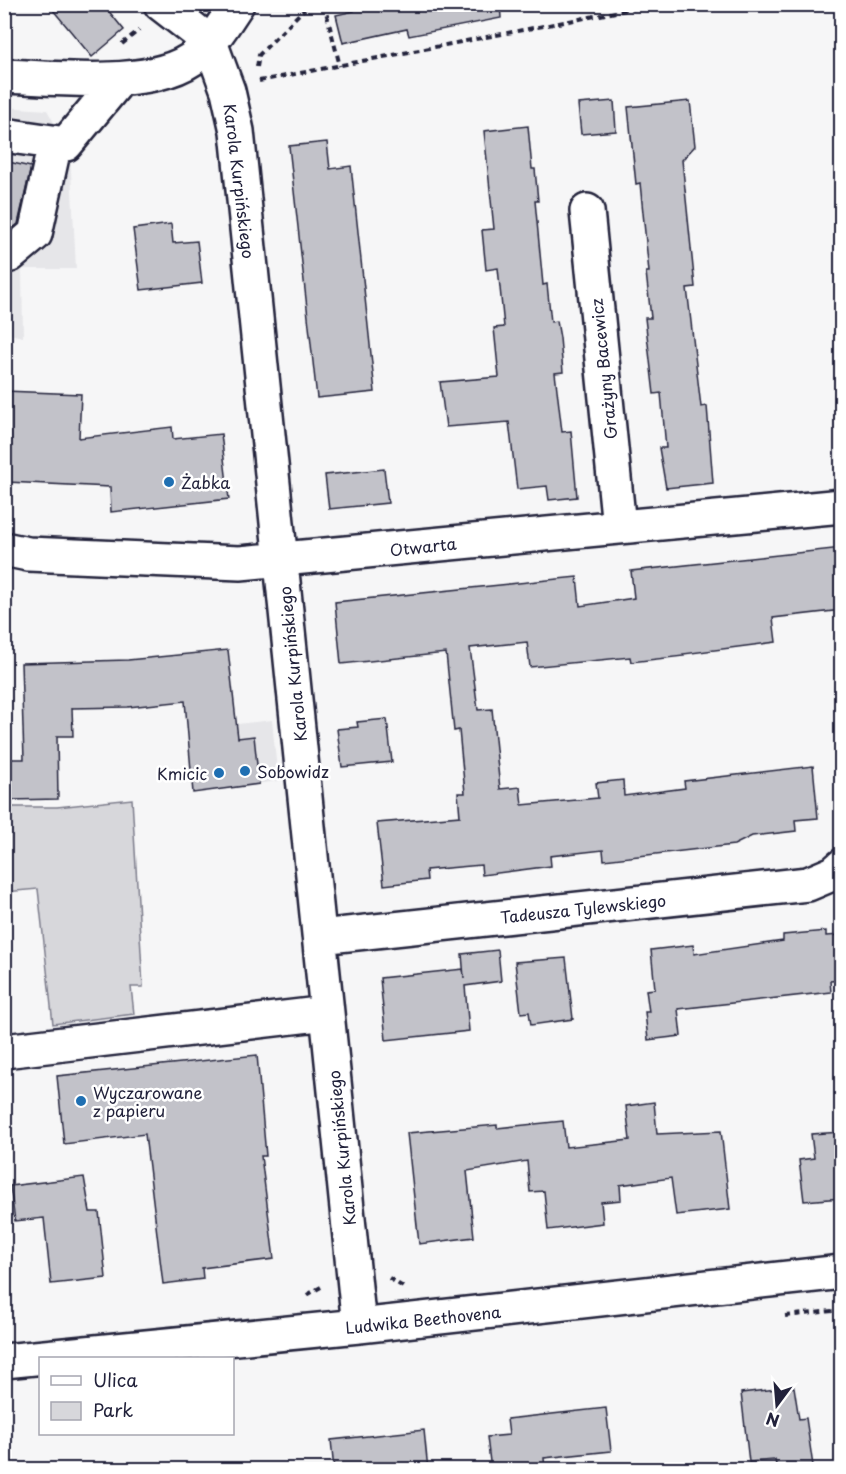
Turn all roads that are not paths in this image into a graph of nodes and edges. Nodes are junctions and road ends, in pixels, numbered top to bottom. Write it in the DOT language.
graph roads {
  1 [pos="161,4"];
  2 [pos="237,4"];
  3 [pos="210,42"];
  4 [pos="4,76"];
  5 [pos="120,79"];
  6 [pos="4,135"];
  7 [pos="55,143"];
  8 [pos="587,211"];
  9 [pos="4,254"];
  10 [pos="842,506"];
  11 [pos="619,527"];
  12 [pos="4,549"];
  13 [pos="281,560"];
  14 [pos="842,866"];
  15 [pos="320,937"];
  16 [pos="327,1013"];
  17 [pos="4,1051"];
  18 [pos="842,1272"];
  19 [pos="359,1326"];
  20 [pos="45,1357"];
  21 [pos="39,1358"];
  22 [pos="4,1361"];
  1 -- 3 [label="street"];
  2 -- 3 [label="street"];
  3 -- 5 [label="street"];
  3 -- 13 [label="street, Karola Kurpińskiego"];
  4 -- 5 [label="street"];
  5 -- 7 [label="street"];
  6 -- 7 [label="street"];
  7 -- 9 [label="street"];
  8 -- 11 [label="street, Grażyny Bacewicz"];
  10 -- 11 [label="street, Otwarta"];
  11 -- 13 [label="street, Otwarta"];
  12 -- 13 [label="street, Otwarta"];
  13 -- 15 [label="street, Karola Kurpińskiego"];
  14 -- 15 [label="street, Tadeusza Tylewskiego"];
  15 -- 16 [label="street, Karola Kurpińskiego"];
  16 -- 17 [label="street"];
  16 -- 19 [label="street, Karola Kurpińskiego"];
  18 -- 19 [label="street, Ludwika Beethovena"];
  19 -- 20 [label="street, Ludwika Beethovena"];
  21 -- 22 [label="street, Ludwika Beethovena"];
}
